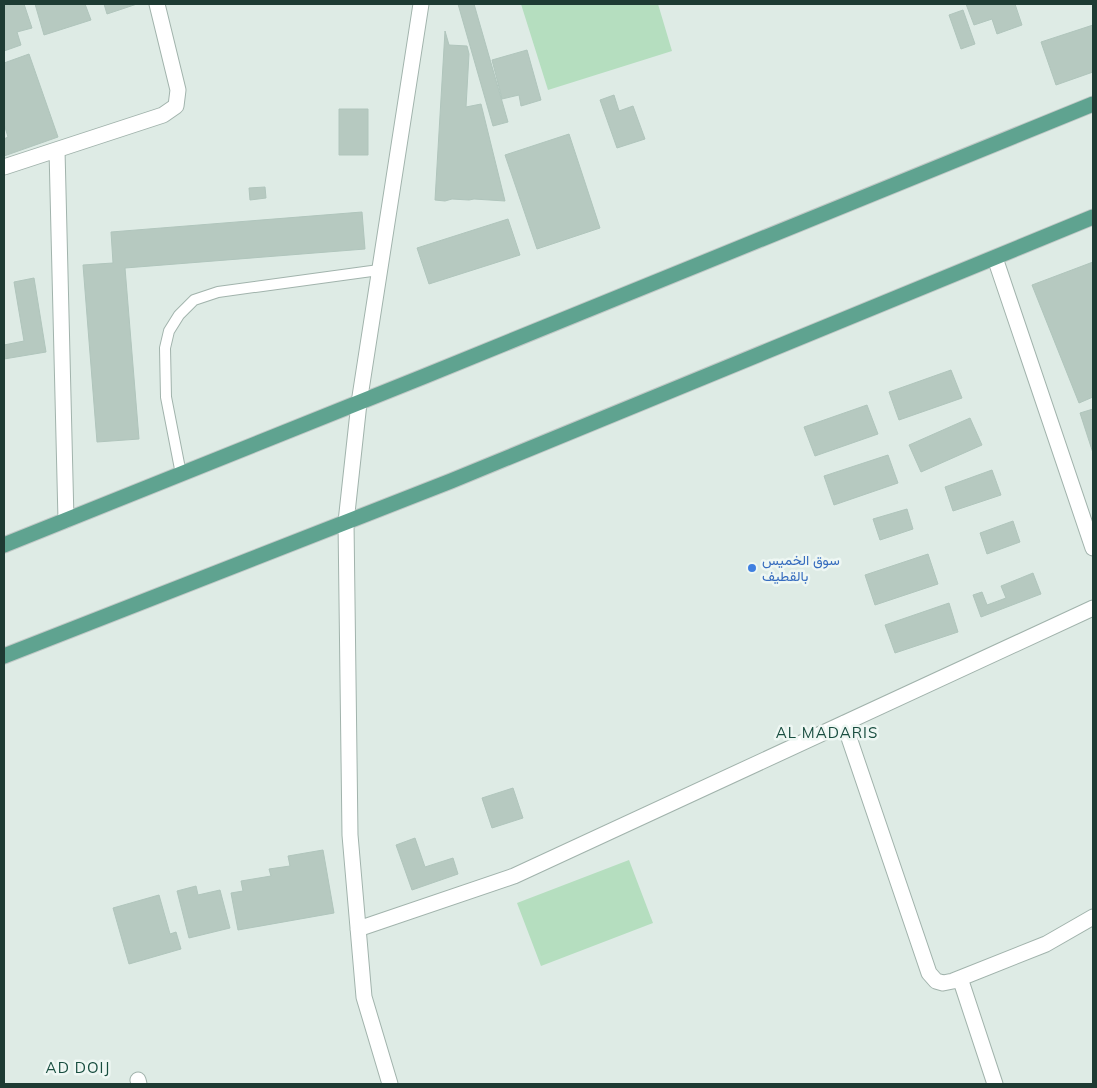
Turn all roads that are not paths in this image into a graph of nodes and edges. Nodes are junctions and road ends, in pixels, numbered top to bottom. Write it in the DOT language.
graph roads {
  1 [pos="157,4"];
  2 [pos="421,4"];
  3 [pos="1093,104"];
  4 [pos="56,150"];
  5 [pos="4,167"];
  6 [pos="1093,217"];
  7 [pos="995,258"];
  8 [pos="379,270"];
  9 [pos="359,403"];
  10 [pos="181,474"];
  11 [pos="66,520"];
  12 [pos="346,522"];
  13 [pos="4,545"];
  14 [pos="1093,548"];
  15 [pos="1093,608"];
  16 [pos="4,656"];
  17 [pos="844,723"];
  18 [pos="1093,917"];
  19 [pos="358,928"];
  20 [pos="960,978"];
  21 [pos="390,1084"];
  22 [pos="995,1084"];
  1 -- 4 [label="street"];
  2 -- 8 [label="street"];
  3 -- 9 [label="main road"];
  4 -- 5 [label="street"];
  4 -- 11 [label="street"];
  6 -- 7 [label="main road"];
  7 -- 12 [label="main road"];
  7 -- 14 [label="street"];
  8 -- 9 [label="street"];
  8 -- 10 [label="lane"];
  9 -- 10 [label="main road"];
  9 -- 12 [label="street"];
  10 -- 11 [label="main road"];
  11 -- 13 [label="main road"];
  12 -- 16 [label="main road"];
  12 -- 19 [label="street"];
  15 -- 17 [label="street"];
  17 -- 19 [label="street"];
  17 -- 20 [label="street"];
  18 -- 20 [label="street"];
  19 -- 21 [label="street"];
  20 -- 22 [label="street"];
}
